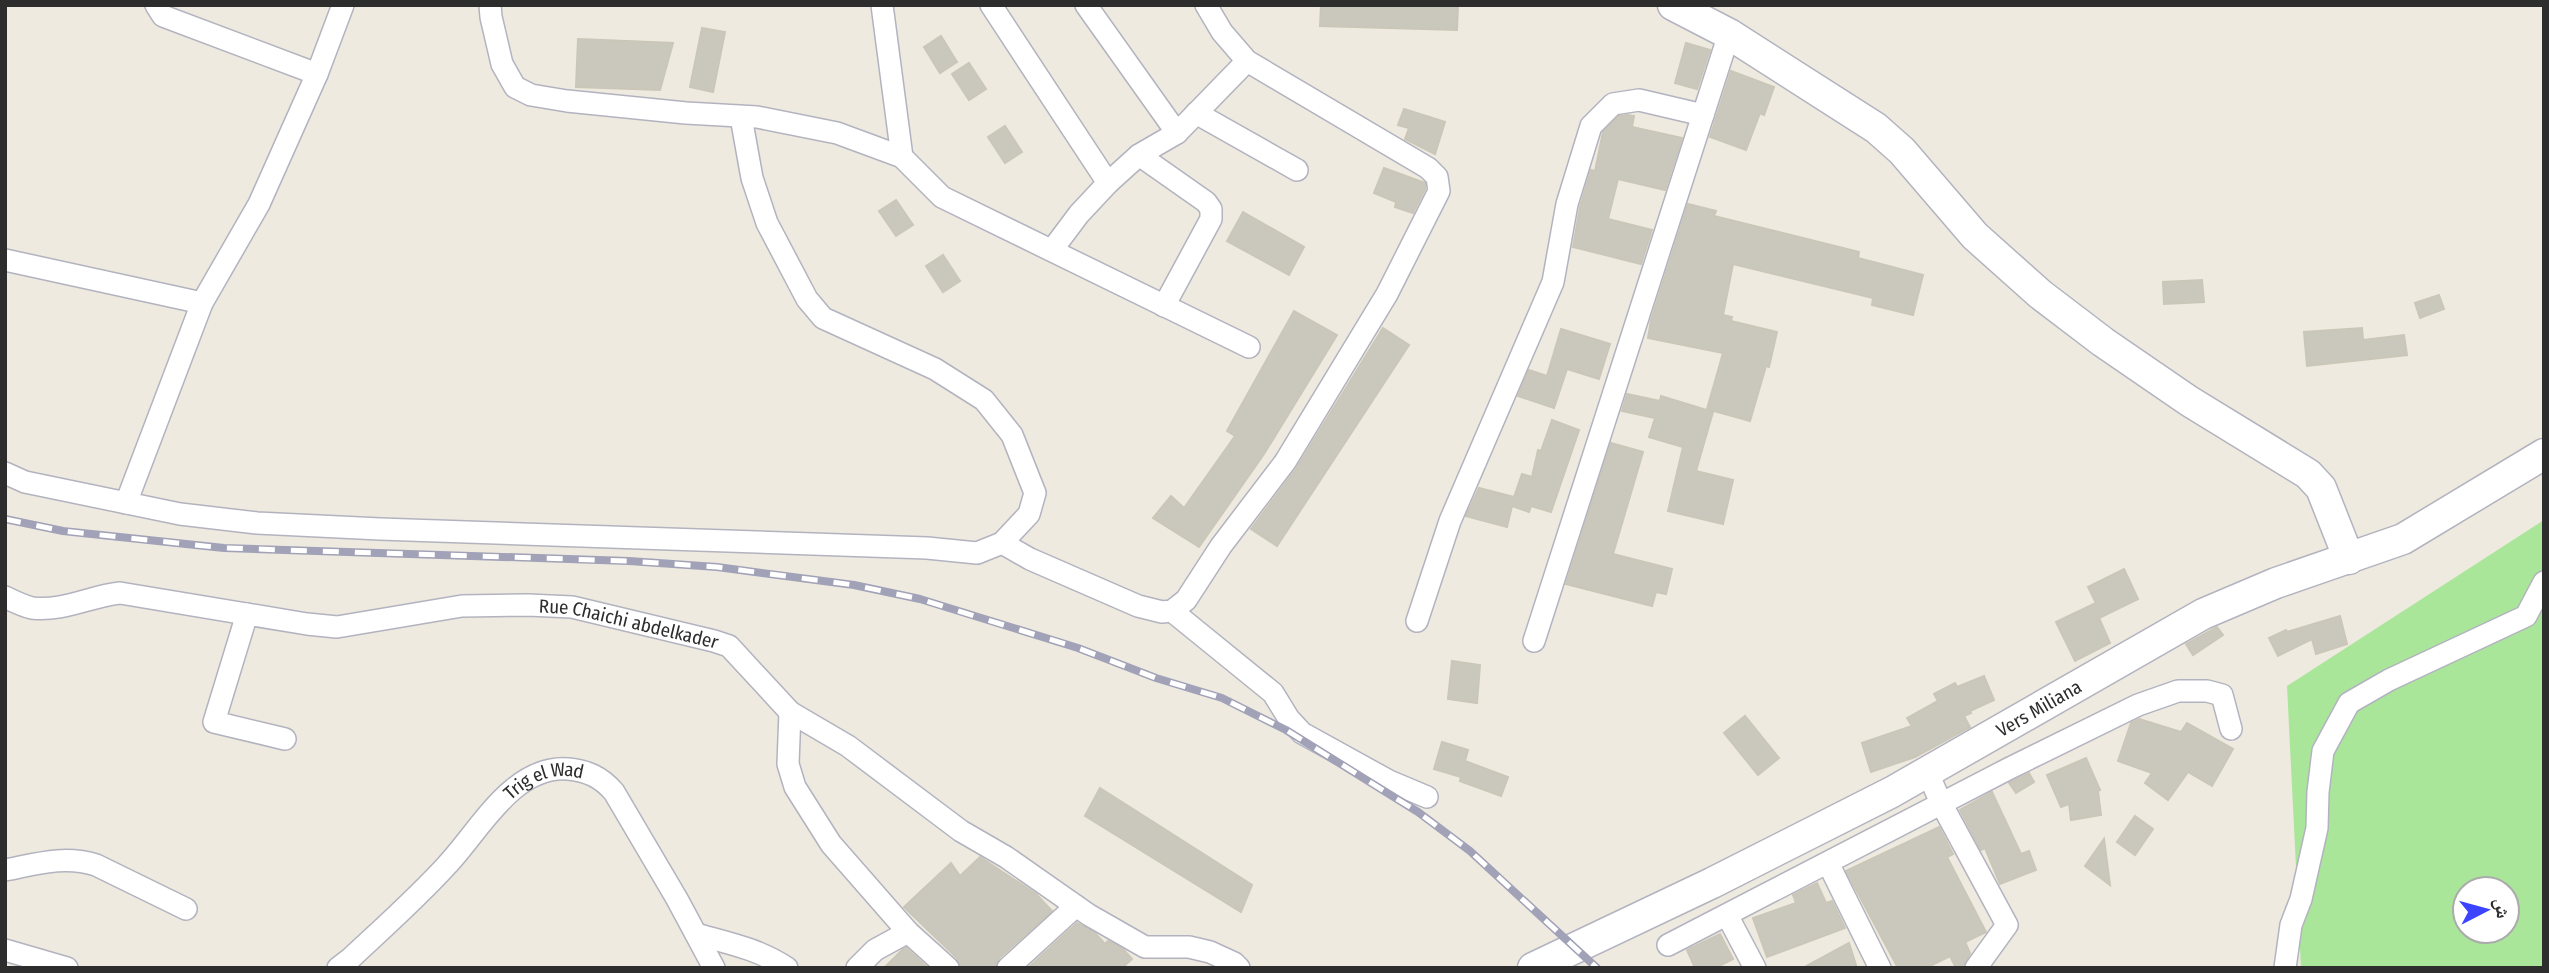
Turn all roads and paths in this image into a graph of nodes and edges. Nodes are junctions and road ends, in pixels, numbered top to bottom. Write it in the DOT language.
graph roads {
  1 [pos="156,5"];
  2 [pos="344,5"];
  3 [pos="491,5"];
  4 [pos="882,5"];
  5 [pos="991,5"];
  6 [pos="1086,5"];
  7 [pos="1206,5"];
  8 [pos="1673,5"];
  9 [pos="1729,34"];
  10 [pos="1247,61"];
  11 [pos="317,74"];
  12 [pos="1196,113"];
  13 [pos="1703,115"];
  14 [pos="741,117"];
  15 [pos="1177,134"];
  16 [pos="1139,155"];
  17 [pos="902,157"];
  18 [pos="1297,170"];
  19 [pos="1108,183"];
  20 [pos="1052,250"];
  21 [pos="5,260"];
  22 [pos="202,303"];
  23 [pos="1164,306"];
  24 [pos="1249,347"];
  25 [pos="2544,454"];
  26 [pos="5,473"];
  27 [pos="126,503"];
  28 [pos="1002,543"];
  29 [pos="2349,559"];
  30 [pos="2544,582"];
  31 [pos="5,597"];
  32 [pos="1172,611"];
  33 [pos="247,614"];
  34 [pos="1418,621"];
  35 [pos="1534,641"];
  36 [pos="790,712"];
  37 [pos="2231,729"];
  38 [pos="285,739"];
  39 [pos="1927,771"];
  40 [pos="1427,797"];
  41 [pos="1941,803"];
  42 [pos="1828,863"];
  43 [pos="5,870"];
  44 [pos="1076,906"];
  45 [pos="186,909"];
  46 [pos="1727,915"];
  47 [pos="908,932"];
  48 [pos="696,934"];
  49 [pos="1668,945"];
  50 [pos="5,950"];
  51 [pos="67,968"];
  52 [pos="338,968"];
  53 [pos="714,968"];
  54 [pos="787,968"];
  55 [pos="857,968"];
  56 [pos="948,968"];
  57 [pos="1008,968"];
  58 [pos="1239,968"];
  59 [pos="1533,968"];
  60 [pos="1755,968"];
  61 [pos="1880,968"];
  62 [pos="1976,968"];
  63 [pos="2285,968"];
  1 -- 11 [label="street"];
  2 -- 11 [label="street"];
  3 -- 14 [label="street"];
  4 -- 17 [label="street"];
  5 -- 19 [label="street"];
  6 -- 15 [label="street"];
  7 -- 10 [label="street"];
  8 -- 9 [label="main road"];
  9 -- 13 [label="street"];
  9 -- 29 [label="main road"];
  10 -- 12 [label="street"];
  10 -- 32 [label="street"];
  11 -- 22 [label="street"];
  12 -- 15 [label="street"];
  12 -- 18 [label="street"];
  13 -- 34 [label="street"];
  13 -- 35 [label="street"];
  14 -- 17 [label="street"];
  14 -- 28 [label="street"];
  15 -- 16 [label="street"];
  16 -- 19 [label="street"];
  16 -- 23 [label="street"];
  17 -- 20 [label="street"];
  19 -- 20 [label="street"];
  20 -- 23 [label="street"];
  21 -- 22 [label="street"];
  22 -- 27 [label="street"];
  23 -- 24 [label="street"];
  25 -- 29 [label="main road, Vers Miliana"];
  26 -- 27 [label="street"];
  27 -- 28 [label="street"];
  28 -- 32 [label="street"];
  29 -- 39 [label="main road, Vers Miliana"];
  30 -- 63 [label="street"];
  31 -- 33 [label="street, Rue Chaichi abdelkader"];
  32 -- 40 [label="street"];
  33 -- 36 [label="street, Rue Chaichi abdelkader"];
  33 -- 38 [label="street"];
  36 -- 44 [label="street, Rue Chaichi abdelkader"];
  36 -- 47 [label="street"];
  37 -- 41 [label="street"];
  39 -- 41 [label="street"];
  39 -- 59 [label="main road, Vers Miliana"];
  41 -- 42 [label="street"];
  41 -- 62 [label="street"];
  42 -- 46 [label="street"];
  42 -- 61 [label="street"];
  43 -- 45 [label="street"];
  44 -- 57 [label="street"];
  44 -- 58 [label="street, Rue Chaichi abdelkader"];
  46 -- 49 [label="street"];
  46 -- 60 [label="street"];
  47 -- 55 [label="street"];
  47 -- 56 [label="street"];
  48 -- 52 [label="street, Trig el Wad"];
  48 -- 53 [label="street, Trig el Wad"];
  48 -- 54 [label="street"];
  50 -- 51 [label="street"];
}
